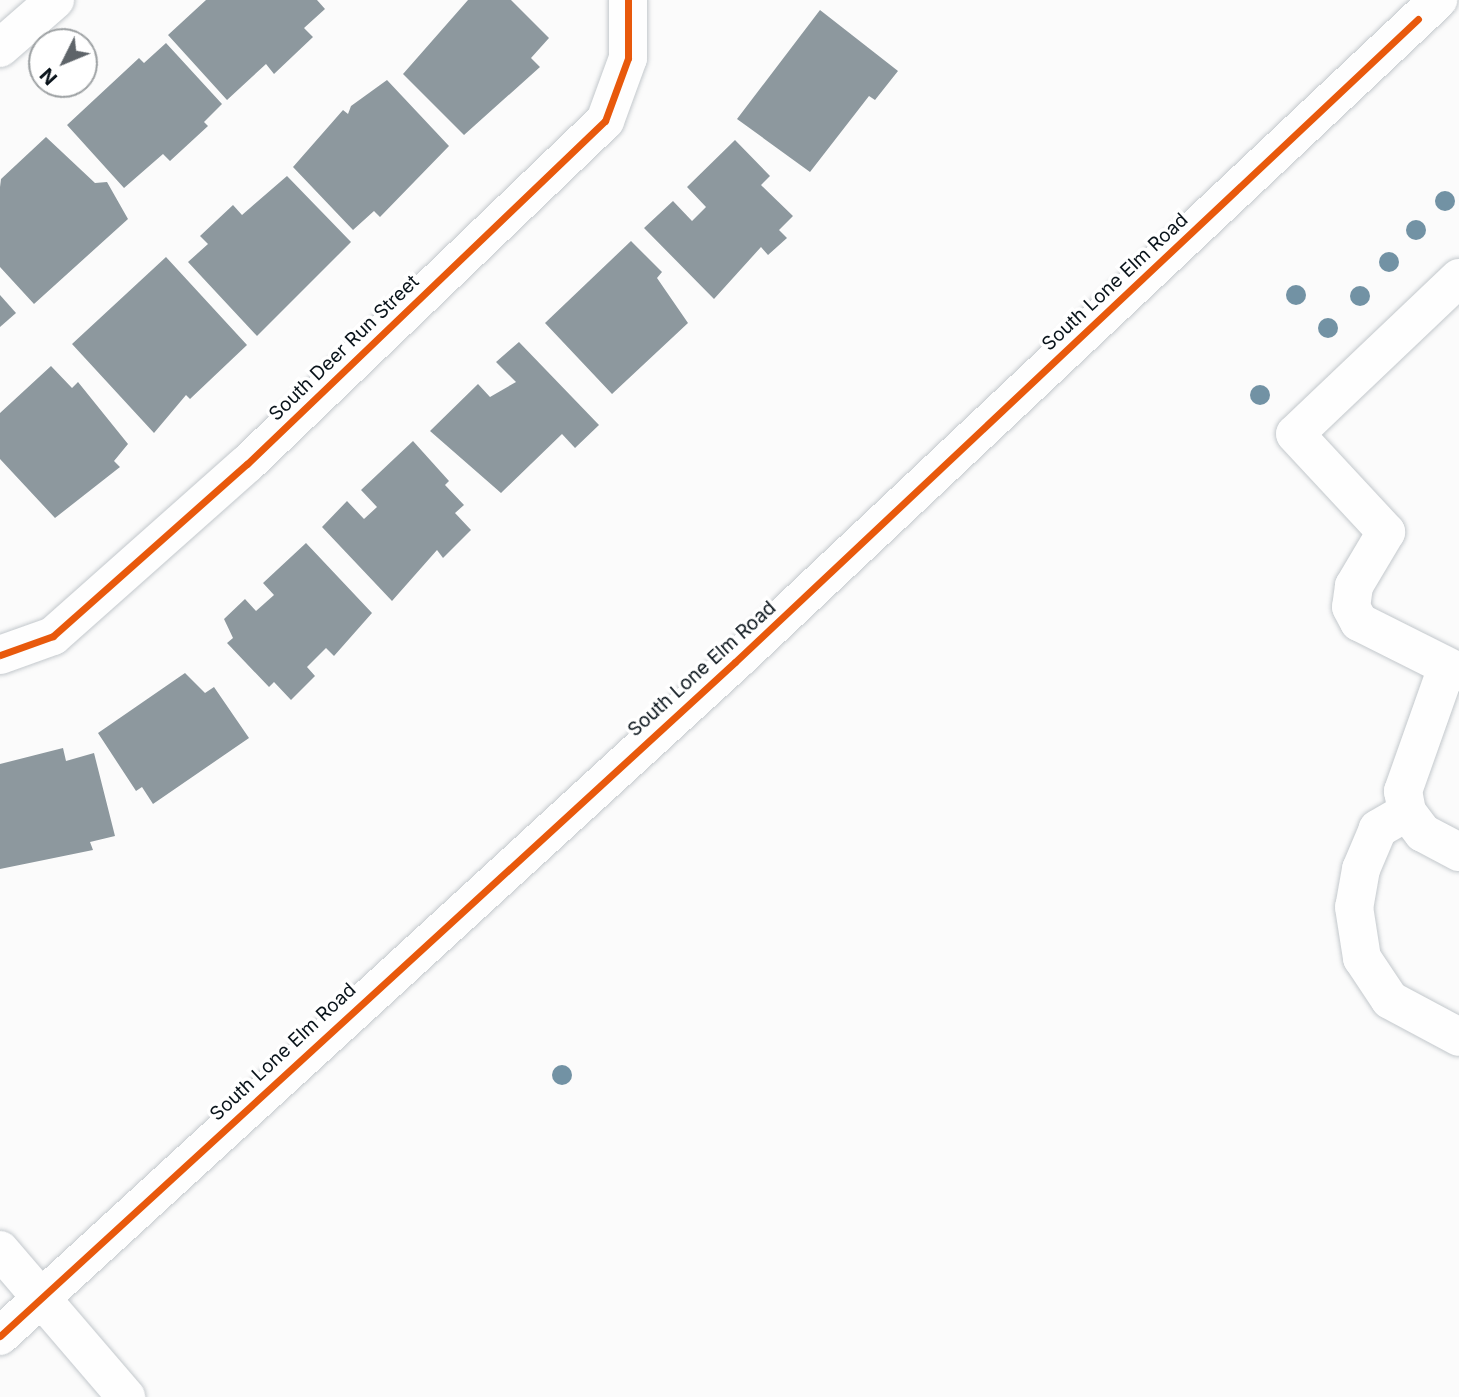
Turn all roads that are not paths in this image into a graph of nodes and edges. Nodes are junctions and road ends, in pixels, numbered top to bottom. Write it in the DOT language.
graph roads {
  1 [pos="55,0"];
  2 [pos="1438,0"];
  3 [pos="629,3"];
  4 [pos="0,48"];
  5 [pos="1459,278"];
  6 [pos="0,655"];
  7 [pos="1453,670"];
  8 [pos="1407,812"];
  9 [pos="1459,852"];
  10 [pos="1459,1037"];
  11 [pos="0,1250"];
  12 [pos="43,1296"];
  13 [pos="0,1336"];
  14 [pos="126,1397"];
  1 -- 4 [label="street"];
  2 -- 12 [label="street, South Lone Elm Road"];
  3 -- 6 [label="street, South Deer Run Street"];
  5 -- 7 [label="street"];
  7 -- 8 [label="street"];
  8 -- 9 [label="street"];
  8 -- 10 [label="street"];
  11 -- 12 [label="street"];
  12 -- 13 [label="street, South Lone Elm Road"];
  12 -- 14 [label="street"];
}
